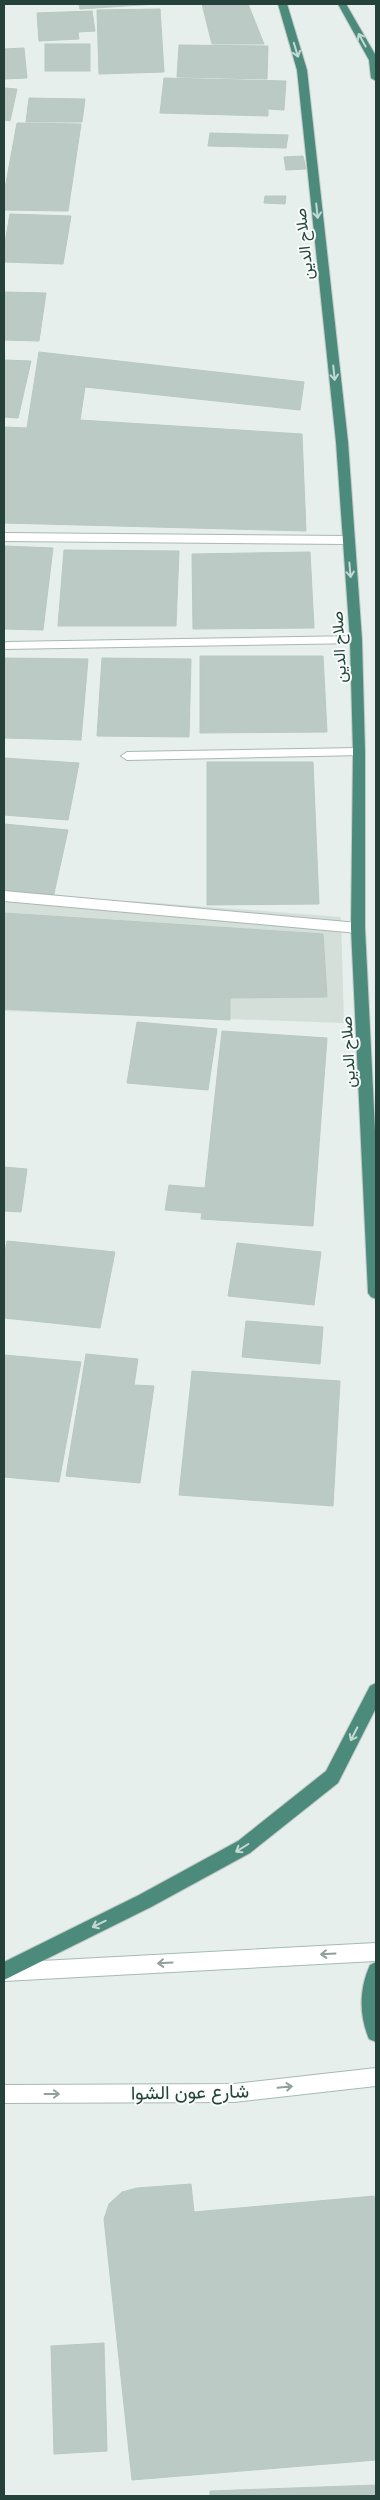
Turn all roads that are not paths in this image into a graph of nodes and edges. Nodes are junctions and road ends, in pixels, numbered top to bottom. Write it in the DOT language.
graph roads {
  1 [pos="282,4"];
  2 [pos="342,4"];
  3 [pos="375,60"];
  4 [pos="376,78"];
  5 [pos="4,537"];
  6 [pos="348,540"];
  7 [pos="356,640"];
  8 [pos="8,646"];
  9 [pos="359,752"];
  10 [pos="126,756"];
  11 [pos="4,896"];
  12 [pos="358,928"];
  13 [pos="376,1293"];
  14 [pos="376,1691"];
  15 [pos="376,1952"];
  16 [pos="376,1970"];
  17 [pos="4,1971"];
  18 [pos="376,2033"];
  19 [pos="376,2077"];
  20 [pos="4,2094"];
  1 -- 6 [label="highway, صلاح الدين, one-way"];
  3 -- 2 [label="highway, one-way"];
  3 -- 4 [label="highway"];
  5 -- 6 [label="street"];
  6 -- 7 [label="highway, صلاح الدين, one-way"];
  7 -- 8 [label="street"];
  7 -- 9 [label="highway, صلاح الدين"];
  9 -- 10 [label="street"];
  9 -- 12 [label="highway, صلاح الدين"];
  11 -- 12 [label="street"];
  12 -- 13 [label="highway, صلاح الدين"];
  14 -- 17 [label="highway, one-way"];
  15 -- 17 [label="street, one-way"];
  16 -- 18 [label="highway"];
  20 -- 19 [label="street, شارع عون الشوا, one-way"];
}
